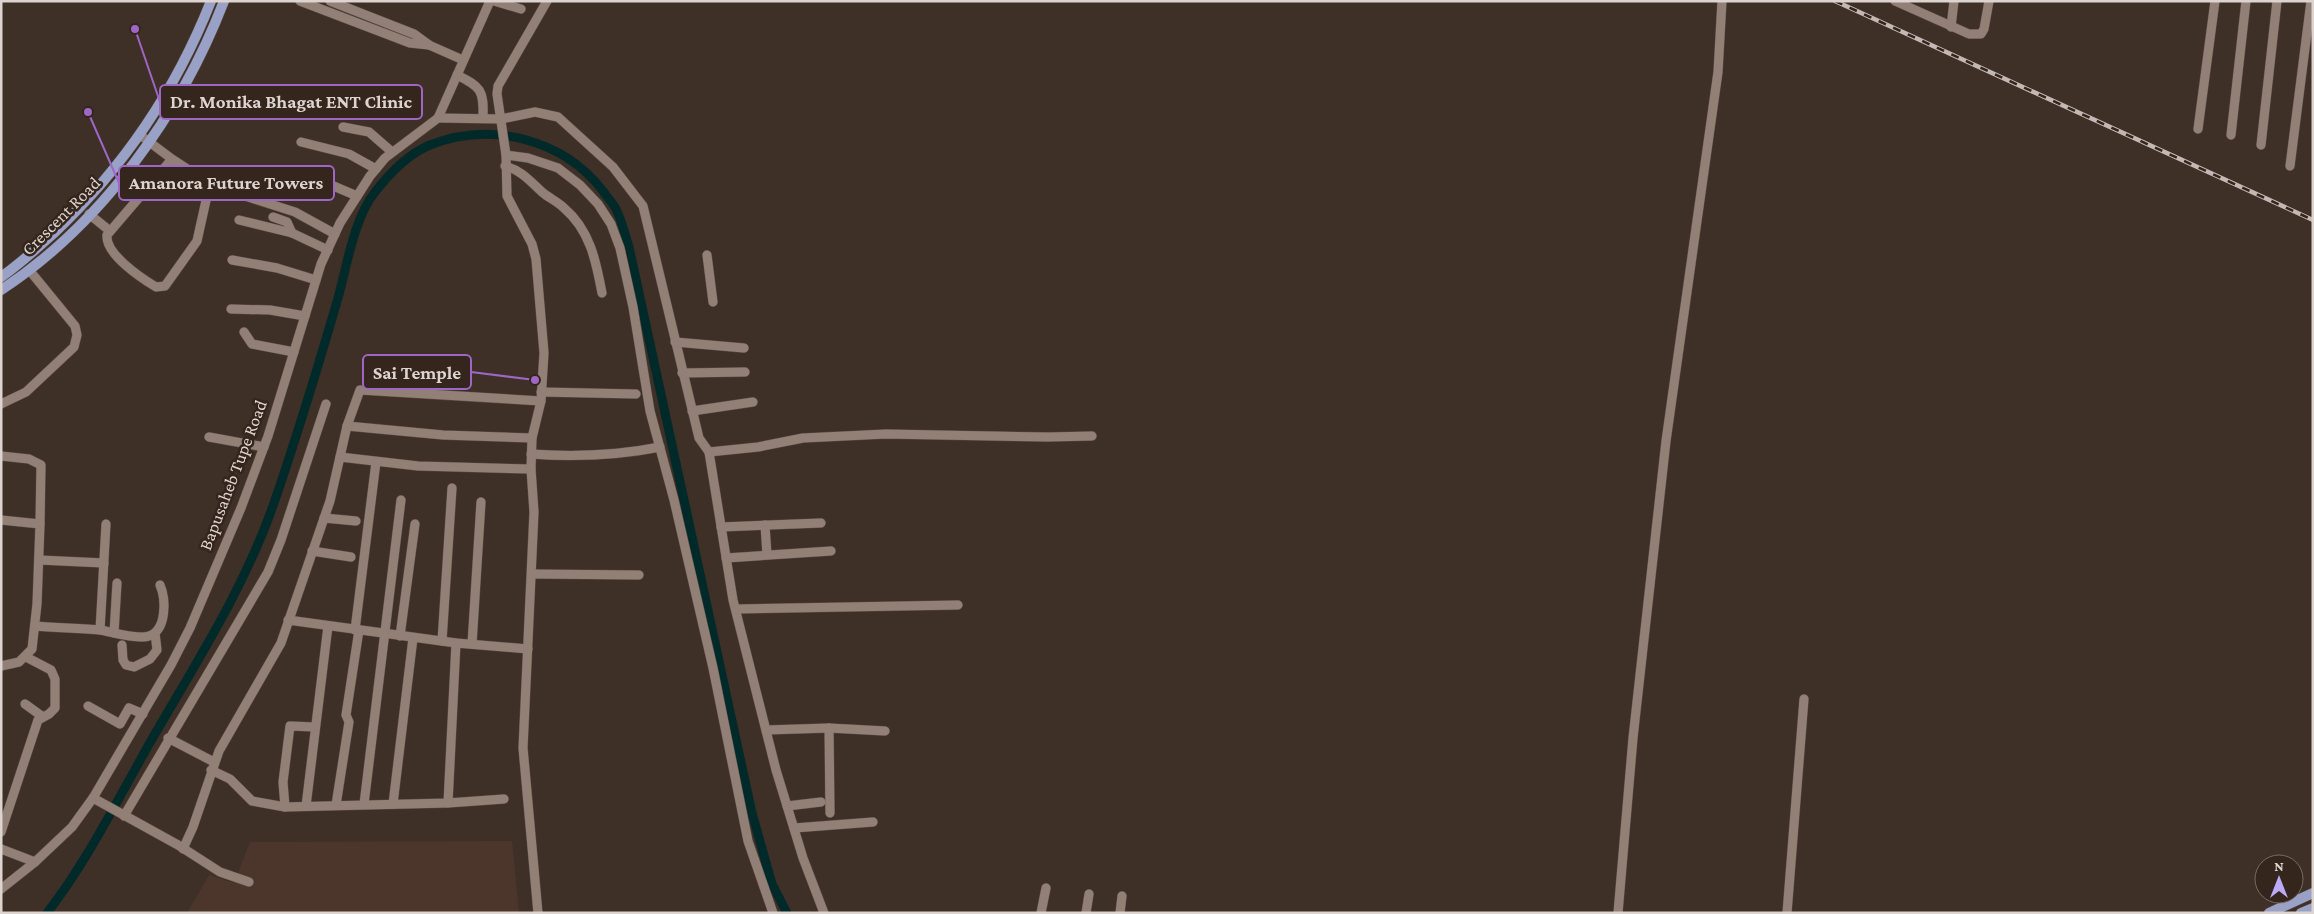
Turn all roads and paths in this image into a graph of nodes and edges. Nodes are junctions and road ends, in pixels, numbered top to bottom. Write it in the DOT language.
graph roads {
  1 [pos="211,1"];
  2 [pos="224,1"];
  3 [pos="300,1"];
  4 [pos="330,1"];
  5 [pos="490,1"];
  6 [pos="494,1"];
  7 [pos="547,1"];
  8 [pos="1722,1"];
  9 [pos="1895,1"];
  10 [pos="1920,1"];
  11 [pos="1954,1"];
  12 [pos="1989,1"];
  13 [pos="2214,1"];
  14 [pos="2246,1"];
  15 [pos="2276,1"];
  16 [pos="2311,1"];
  17 [pos="522,9"];
  18 [pos="354,11"];
  19 [pos="1919,12"];
  20 [pos="351,21"];
  21 [pos="1951,26"];
  22 [pos="2311,30"];
  23 [pos="429,45"];
  24 [pos="463,60"];
  25 [pos="457,75"];
  26 [pos="438,118"];
  27 [pos="483,118"];
  28 [pos="501,119"];
  29 [pos="342,127"];
  30 [pos="2198,129"];
  31 [pos="140,135"];
  32 [pos="2231,135"];
  33 [pos="149,142"];
  34 [pos="301,142"];
  35 [pos="2261,145"];
  36 [pos="392,152"];
  37 [pos="506,155"];
  38 [pos="172,159"];
  39 [pos="505,166"];
  40 [pos="2290,166"];
  41 [pos="376,169"];
  42 [pos="310,176"];
  43 [pos="201,178"];
  44 [pos="235,187"];
  45 [pos="246,196"];
  46 [pos="357,196"];
  47 [pos="89,214"];
  48 [pos="273,217"];
  49 [pos="239,220"];
  50 [pos="110,231"];
  51 [pos="292,233"];
  52 [pos="335,234"];
  53 [pos="328,250"];
  54 [pos="707,255"];
  55 [pos="232,260"];
  56 [pos="30,271"];
  57 [pos="1,276"];
  58 [pos="316,280"];
  59 [pos="1,290"];
  60 [pos="602,294"];
  61 [pos="713,302"];
  62 [pos="231,309"];
  63 [pos="305,316"];
  64 [pos="244,332"];
  65 [pos="675,342"];
  66 [pos="744,348"];
  67 [pos="294,352"];
  68 [pos="745,372"];
  69 [pos="682,373"];
  70 [pos="636,394"];
  71 [pos="541,397"];
  72 [pos="753,402"];
  73 [pos="1,404"];
  74 [pos="326,404"];
  75 [pos="692,410"];
  76 [pos="347,426"];
  77 [pos="1092,436"];
  78 [pos="209,437"];
  79 [pos="532,438"];
  80 [pos="660,447"];
  81 [pos="264,448"];
  82 [pos="709,452"];
  83 [pos="531,454"];
  84 [pos="1,456"];
  85 [pos="340,457"];
  86 [pos="376,462"];
  87 [pos="531,469"];
  88 [pos="452,488"];
  89 [pos="401,500"];
  90 [pos="481,502"];
  91 [pos="324,518"];
  92 [pos="1,520"];
  93 [pos="356,521"];
  94 [pos="822,523"];
  95 [pos="40,524"];
  96 [pos="106,524"];
  97 [pos="415,524"];
  98 [pos="765,525"];
  99 [pos="721,527"];
  100 [pos="312,551"];
  101 [pos="831,551"];
  102 [pos="768,555"];
  103 [pos="351,557"];
  104 [pos="726,558"];
  105 [pos="39,560"];
  106 [pos="104,563"];
  107 [pos="532,574"];
  108 [pos="639,575"];
  109 [pos="117,583"];
  110 [pos="160,585"];
  111 [pos="958,605"];
  112 [pos="736,609"];
  113 [pos="288,620"];
  114 [pos="35,626"];
  115 [pos="328,626"];
  116 [pos="100,630"];
  117 [pos="357,630"];
  118 [pos="114,632"];
  119 [pos="155,633"];
  120 [pos="384,634"];
  121 [pos="400,636"];
  122 [pos="413,638"];
  123 [pos="442,641"];
  124 [pos="456,643"];
  125 [pos="472,644"];
  126 [pos="122,645"];
  127 [pos="528,649"];
  128 [pos="26,657"];
  129 [pos="1,666"];
  130 [pos="1804,699"];
  131 [pos="25,704"];
  132 [pos="88,706"];
  133 [pos="144,714"];
  134 [pos="43,717"];
  135 [pos="316,727"];
  136 [pos="829,728"];
  137 [pos="766,730"];
  138 [pos="885,731"];
  139 [pos="168,738"];
  140 [pos="213,766"];
  141 [pos="504,799"];
  142 [pos="95,800"];
  143 [pos="448,802"];
  144 [pos="821,802"];
  145 [pos="364,804"];
  146 [pos="393,804"];
  147 [pos="336,805"];
  148 [pos="306,806"];
  149 [pos="787,806"];
  150 [pos="285,807"];
  151 [pos="830,813"];
  152 [pos="121,814"];
  153 [pos="873,822"];
  154 [pos="794,828"];
  155 [pos="1,832"];
  156 [pos="1,849"];
  157 [pos="183,849"];
  158 [pos="35,862"];
  159 [pos="249,882"];
  160 [pos="1046,888"];
  161 [pos="1,889"];
  162 [pos="2313,893"];
  163 [pos="1089,894"];
  164 [pos="1122,896"];
  165 [pos="2273,912"];
  166 [pos="538,913"];
  167 [pos="773,913"];
  168 [pos="824,913"];
  169 [pos="1041,913"];
  170 [pos="1086,913"];
  171 [pos="1120,913"];
  172 [pos="1618,913"];
  173 [pos="1787,913"];
  1 -- 31 [label="main road, Crescent Road"];
  2 -- 33 [label="main road, Crescent Road"];
  3 -- 20 [label="street"];
  4 -- 18 [label="street"];
  5 -- 24 [label="street, Bapusaheb Tupe Road"];
  6 -- 17 [label="street"];
  7 -- 28 [label="street"];
  8 -- 172 [label="street"];
  9 -- 19 [label="street"];
  10 -- 19 [label="street"];
  11 -- 21 [label="street"];
  12 -- 21 [label="street"];
  13 -- 30 [label="street"];
  14 -- 32 [label="street"];
  15 -- 35 [label="street"];
  16 -- 22 [label="street"];
  18 -- 20 [label="street"];
  18 -- 23 [label="street"];
  19 -- 21 [label="street"];
  20 -- 23 [label="street"];
  22 -- 40 [label="street"];
  23 -- 24 [label="street"];
  24 -- 25 [label="street, Bapusaheb Tupe Road"];
  25 -- 26 [label="street, Bapusaheb Tupe Road"];
  25 -- 27 [label="street"];
  26 -- 27 [label="street"];
  26 -- 36 [label="street, Bapusaheb Tupe Road"];
  27 -- 28 [label="street"];
  28 -- 37 [label="street"];
  28 -- 65 [label="street"];
  29 -- 36 [label="street"];
  31 -- 33 [label="street"];
  31 -- 57 [label="main road, Crescent Road"];
  33 -- 38 [label="street"];
  33 -- 47 [label="main road, Crescent Road"];
  34 -- 41 [label="street"];
  36 -- 41 [label="street, Bapusaheb Tupe Road"];
  37 -- 39 [label="street"];
  37 -- 80 [label="street"];
  38 -- 43 [label="street"];
  38 -- 50 [label="street"];
  39 -- 60 [label="street"];
  39 -- 71 [label="street"];
  41 -- 46 [label="street, Bapusaheb Tupe Road"];
  42 -- 46 [label="street"];
  43 -- 44 [label="street"];
  43 -- 50 [label="street"];
  45 -- 52 [label="street"];
  46 -- 52 [label="street, Bapusaheb Tupe Road"];
  47 -- 50 [label="street"];
  47 -- 56 [label="main road, Crescent Road"];
  48 -- 51 [label="street"];
  49 -- 51 [label="street"];
  51 -- 53 [label="street"];
  52 -- 53 [label="street, Bapusaheb Tupe Road"];
  53 -- 58 [label="street, Bapusaheb Tupe Road"];
  54 -- 61 [label="street"];
  55 -- 58 [label="street"];
  56 -- 59 [label="main road, Crescent Road"];
  56 -- 73 [label="street"];
  58 -- 63 [label="street, Bapusaheb Tupe Road"];
  62 -- 63 [label="street"];
  63 -- 67 [label="street, Bapusaheb Tupe Road"];
  64 -- 67 [label="street"];
  65 -- 66 [label="street"];
  65 -- 69 [label="street"];
  67 -- 81 [label="street, Bapusaheb Tupe Road"];
  68 -- 69 [label="street"];
  69 -- 75 [label="street"];
  70 -- 71 [label="street"];
  71 -- 76 [label="street"];
  71 -- 79 [label="street"];
  72 -- 75 [label="street"];
  74 -- 139 [label="street"];
  75 -- 82 [label="street"];
  76 -- 79 [label="street"];
  76 -- 85 [label="street"];
  77 -- 82 [label="street"];
  78 -- 81 [label="street"];
  79 -- 83 [label="street"];
  80 -- 83 [label="street"];
  80 -- 167 [label="street"];
  81 -- 133 [label="street, Bapusaheb Tupe Road"];
  82 -- 99 [label="street"];
  83 -- 87 [label="street"];
  84 -- 95 [label="street"];
  85 -- 86 [label="street"];
  85 -- 91 [label="street"];
  86 -- 87 [label="street"];
  86 -- 117 [label="street"];
  87 -- 107 [label="street"];
  88 -- 123 [label="street"];
  89 -- 120 [label="street"];
  90 -- 125 [label="street"];
  91 -- 93 [label="street"];
  91 -- 100 [label="street"];
  92 -- 95 [label="street"];
  94 -- 98 [label="street"];
  95 -- 105 [label="street"];
  96 -- 106 [label="street"];
  97 -- 121 [label="street"];
  98 -- 99 [label="street"];
  98 -- 102 [label="street"];
  99 -- 104 [label="street"];
  100 -- 103 [label="street"];
  100 -- 113 [label="street"];
  101 -- 102 [label="street"];
  102 -- 104 [label="street"];
  104 -- 112 [label="street"];
  105 -- 106 [label="street"];
  105 -- 114 [label="street"];
  106 -- 116 [label="street"];
  107 -- 108 [label="street"];
  107 -- 127 [label="street"];
  109 -- 118 [label="street"];
  110 -- 119 [label="street"];
  111 -- 112 [label="street"];
  112 -- 137 [label="street"];
  113 -- 115 [label="street"];
  113 -- 140 [label="street"];
  114 -- 116 [label="street"];
  114 -- 128 [label="street"];
  115 -- 117 [label="street"];
  115 -- 135 [label="street"];
  116 -- 118 [label="street"];
  117 -- 120 [label="street"];
  117 -- 147 [label="street"];
  118 -- 119 [label="street"];
  119 -- 126 [label="street"];
  120 -- 121 [label="street"];
  120 -- 145 [label="street"];
  121 -- 122 [label="street"];
  122 -- 123 [label="street"];
  122 -- 146 [label="street"];
  123 -- 124 [label="street"];
  124 -- 125 [label="street"];
  124 -- 143 [label="street"];
  125 -- 127 [label="street"];
  127 -- 166 [label="street"];
  128 -- 129 [label="street"];
  128 -- 134 [label="street"];
  130 -- 173 [label="street"];
  131 -- 134 [label="street"];
  132 -- 133 [label="street"];
  133 -- 142 [label="street, Bapusaheb Tupe Road"];
  134 -- 155 [label="street"];
  135 -- 148 [label="street"];
  135 -- 150 [label="street"];
  136 -- 137 [label="street"];
  136 -- 138 [label="street"];
  136 -- 151 [label="street"];
  137 -- 149 [label="street"];
  139 -- 140 [label="street"];
  139 -- 152 [label="street"];
  140 -- 150 [label="street"];
  140 -- 157 [label="street"];
  141 -- 143 [label="street"];
  142 -- 152 [label="street"];
  142 -- 158 [label="street, Bapusaheb Tupe Road"];
  143 -- 146 [label="street"];
  144 -- 149 [label="street"];
  145 -- 146 [label="street"];
  145 -- 147 [label="street"];
  147 -- 148 [label="street"];
  148 -- 150 [label="street"];
  149 -- 154 [label="street"];
  152 -- 157 [label="street"];
  153 -- 154 [label="street"];
  154 -- 168 [label="street"];
  156 -- 158 [label="street"];
  157 -- 159 [label="street"];
  158 -- 161 [label="street, Bapusaheb Tupe Road"];
  160 -- 169 [label="street"];
  162 -- 165 [label="main road"];
  163 -- 170 [label="street"];
  164 -- 171 [label="street"];
}
